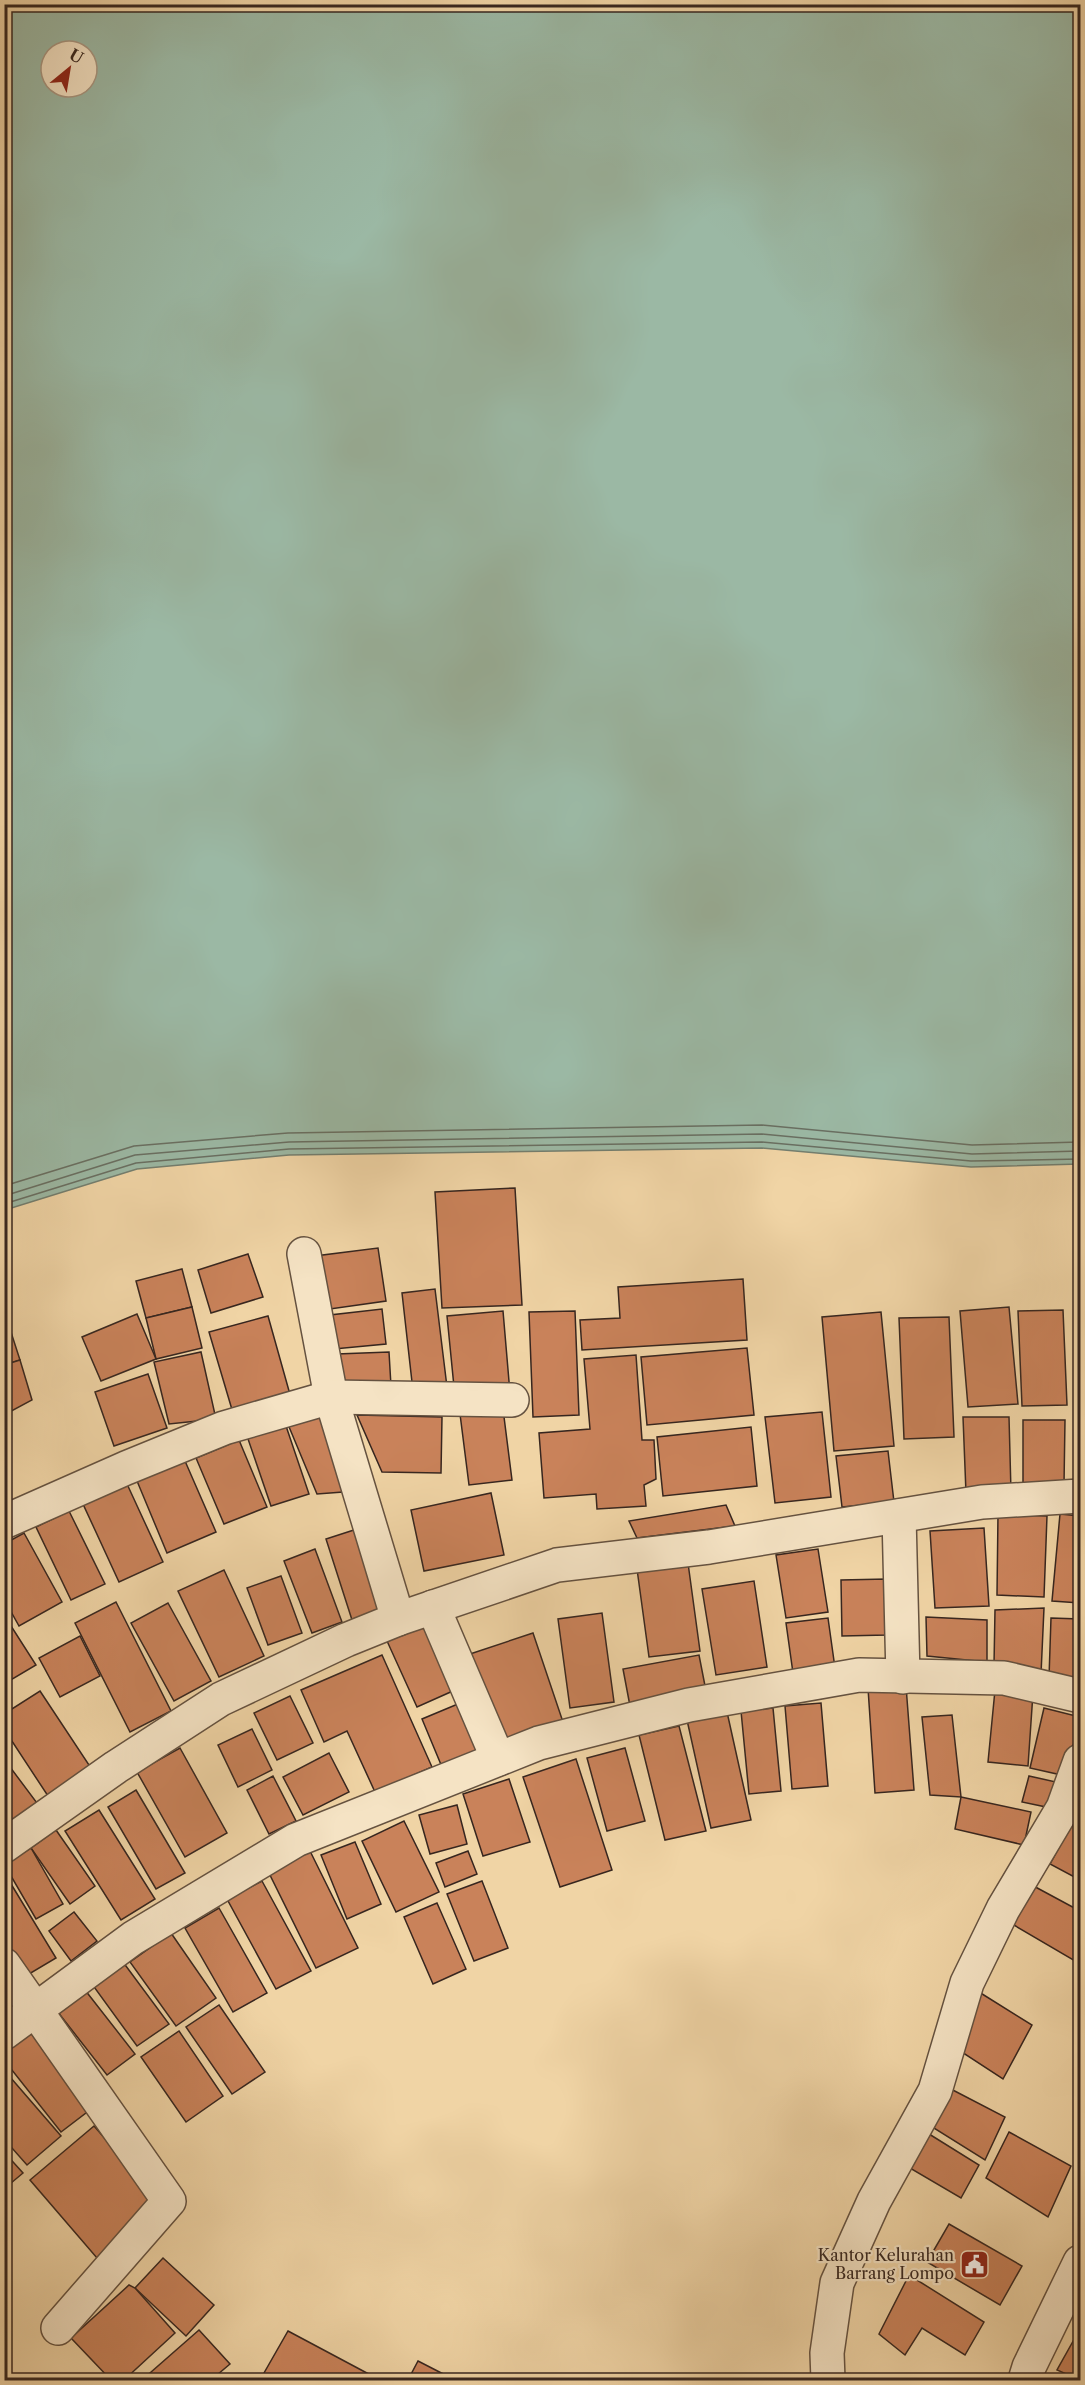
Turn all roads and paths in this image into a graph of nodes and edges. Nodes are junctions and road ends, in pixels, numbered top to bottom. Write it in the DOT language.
graph roads {
  1 [pos="304,1254"];
  2 [pos="331,1397"];
  3 [pos="512,1400"];
  4 [pos="1080,1496"];
  5 [pos="899,1516"];
  6 [pos="4,1522"];
  7 [pos="433,1607"];
  8 [pos="398,1619"];
  9 [pos="903,1677"];
  10 [pos="1080,1696"];
  11 [pos="498,1759"];
  12 [pos="1080,1761"];
  13 [pos="4,1846"];
  14 [pos="4,1965"];
  15 [pos="35,2010"];
  16 [pos="4,2033"];
  17 [pos="1080,2262"];
  18 [pos="58,2328"];
  19 [pos="828,2380"];
  20 [pos="1025,2380"];
  1 -- 2 [label="street"];
  2 -- 3 [label="street"];
  2 -- 6 [label="street"];
  2 -- 8 [label="street"];
  4 -- 5 [label="street"];
  5 -- 7 [label="street"];
  5 -- 9 [label="street"];
  7 -- 8 [label="street"];
  7 -- 11 [label="street"];
  8 -- 13 [label="street"];
  9 -- 10 [label="street"];
  9 -- 11 [label="street"];
  11 -- 15 [label="street"];
  12 -- 19 [label="street"];
  14 -- 15 [label="street"];
  15 -- 16 [label="street"];
  15 -- 18 [label="street"];
  17 -- 20 [label="street"];
}
